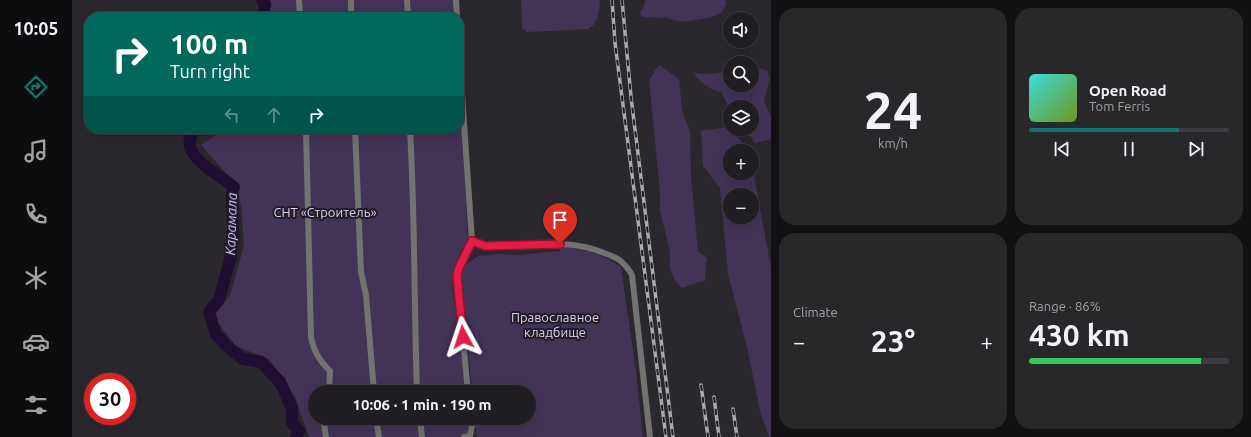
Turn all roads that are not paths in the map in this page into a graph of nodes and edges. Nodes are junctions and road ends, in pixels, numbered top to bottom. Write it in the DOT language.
graph roads {
  1 [pos="299,0"];
  2 [pos="351,0"];
  3 [pos="407,0"];
  4 [pos="456,0"];
  5 [pos="300,12"];
  6 [pos="351,12"];
  7 [pos="408,12"];
  8 [pos="457,12"];
  9 [pos="464,123"];
  10 [pos="306,134"];
  11 [pos="355,134"];
  12 [pos="410,134"];
  13 [pos="472,241"];
  14 [pos="329,385"];
  15 [pos="373,385"];
  16 [pos="417,385"];
  17 [pos="467,385"];
  18 [pos="324,425"];
  19 [pos="377,425"];
  20 [pos="421,425"];
  21 [pos="472,425"];
  22 [pos="326,437"];
  23 [pos="379,437"];
  24 [pos="422,437"];
  25 [pos="464,437"];
  26 [pos="650,437"];
  1 -- 5 [label="street"];
  2 -- 6 [label="street"];
  3 -- 7 [label="street"];
  4 -- 8 [label="street"];
  9 -- 13 [label="street"];
  10 -- 14 [label="street"];
  11 -- 15 [label="street"];
  12 -- 16 [label="street"];
  13 -- 17 [label="street"];
  13 -- 26 [label="street"];
  18 -- 22 [label="street"];
  19 -- 23 [label="street"];
  20 -- 24 [label="street"];
  21 -- 25 [label="street"];
}
